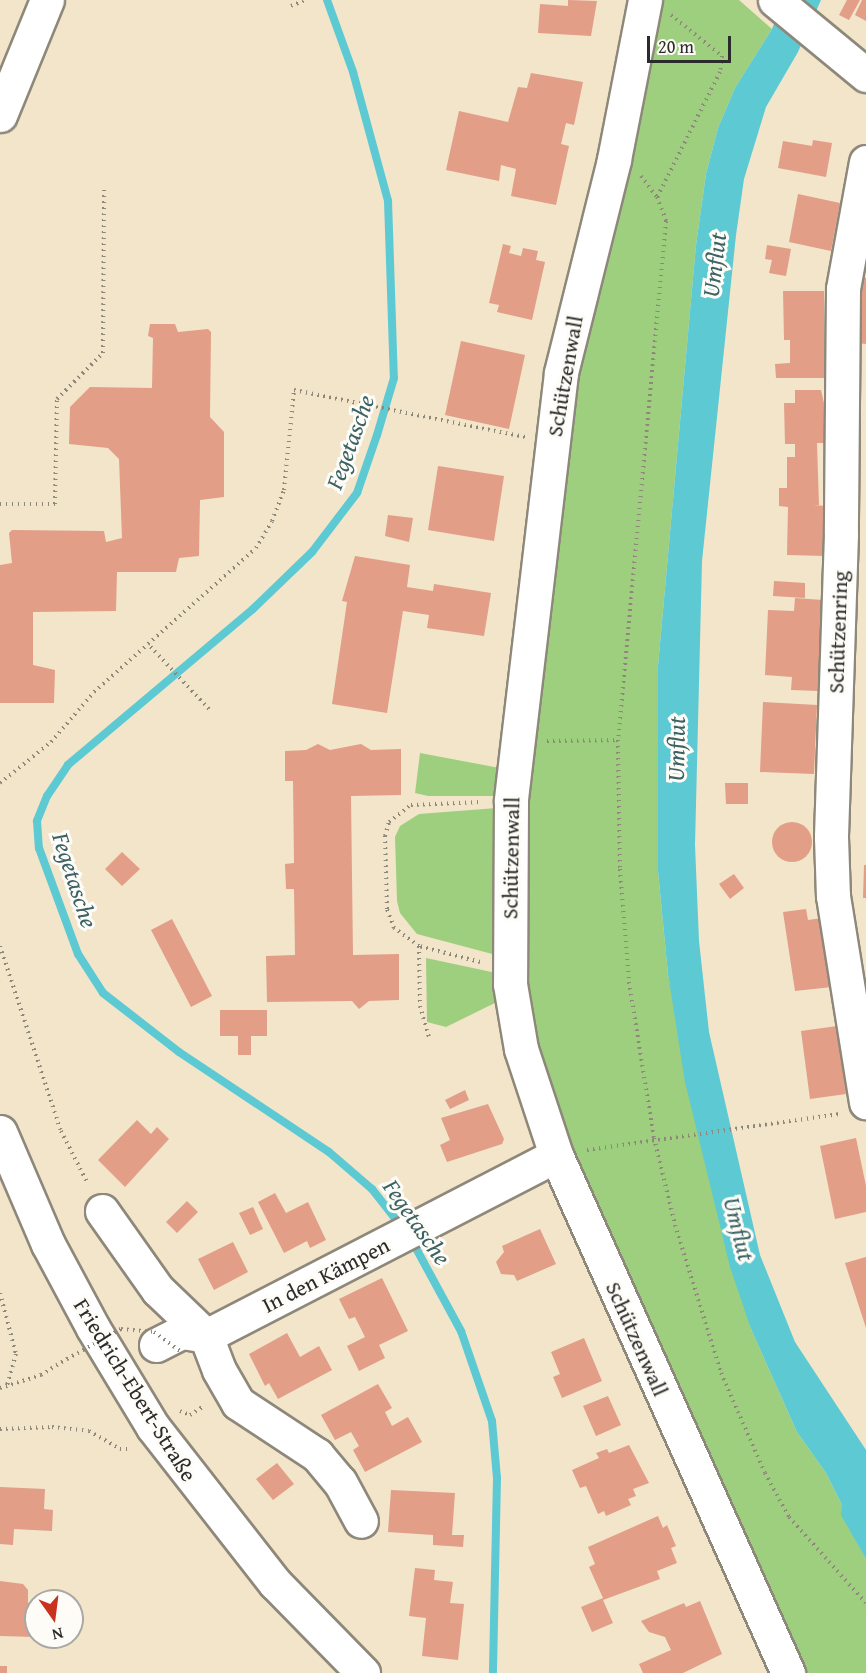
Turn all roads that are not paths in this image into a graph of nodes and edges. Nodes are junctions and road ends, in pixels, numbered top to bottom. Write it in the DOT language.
graph roads {
  1 [pos="47,0"];
  2 [pos="775,0"];
  3 [pos="653,4"];
  4 [pos="866,75"];
  5 [pos="0,115"];
  6 [pos="866,162"];
  7 [pos="858,1107"];
  8 [pos="0,1132"];
  9 [pos="556,1155"];
  10 [pos="102,1211"];
  11 [pos="181,1344"];
  12 [pos="361,1521"];
  13 [pos="363,1673"];
  14 [pos="788,1673"];
  1 -- 5 [label="street"];
  2 -- 4 [label="street"];
  3 -- 9 [label="street, Schützenwall"];
  6 -- 7 [label="street, Schützenring"];
  8 -- 13 [label="street, Friedrich-Ebert-Straße"];
  9 -- 11 [label="street, In den Kämpen"];
  9 -- 14 [label="street, Schützenwall"];
  10 -- 11 [label="street"];
  11 -- 12 [label="street"];
}
